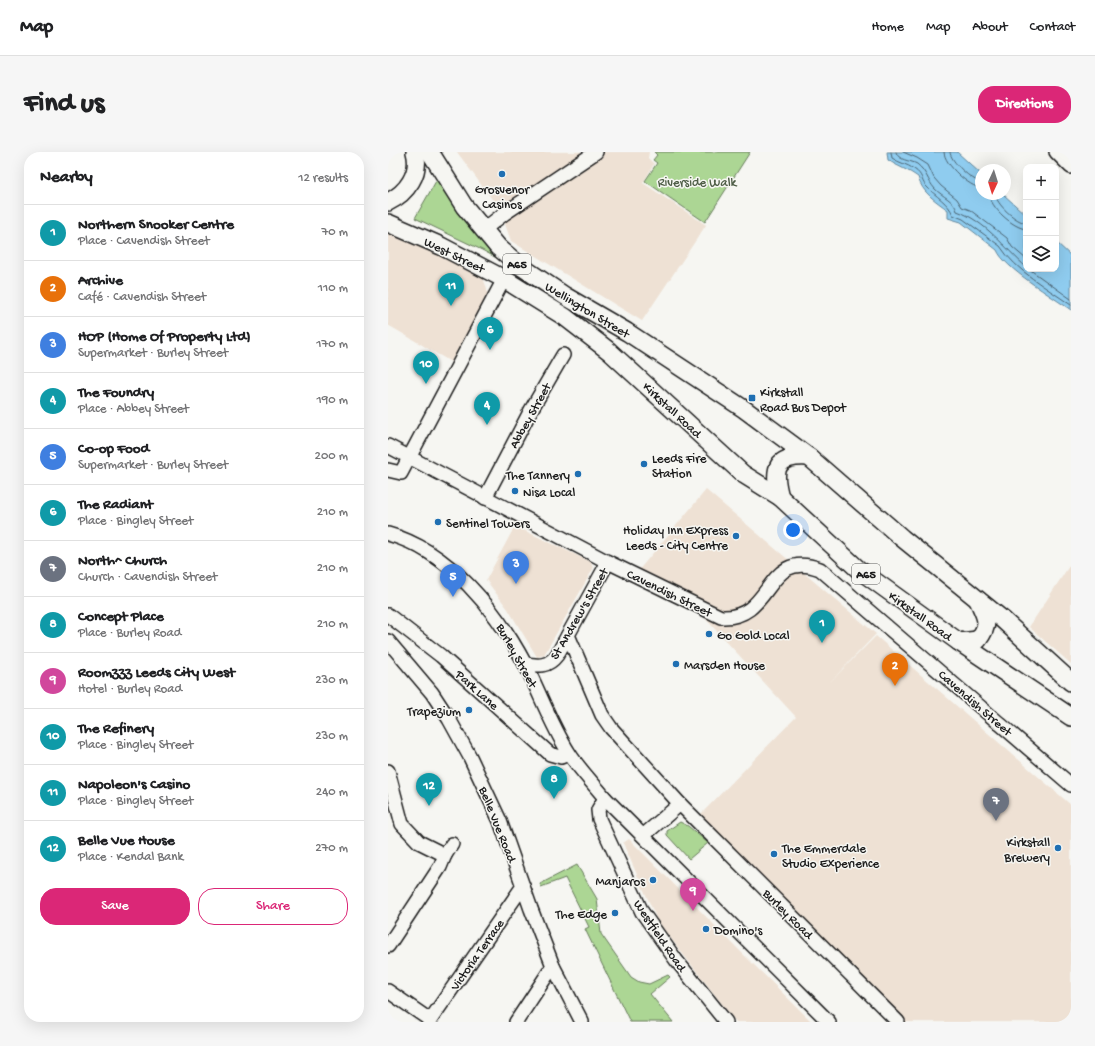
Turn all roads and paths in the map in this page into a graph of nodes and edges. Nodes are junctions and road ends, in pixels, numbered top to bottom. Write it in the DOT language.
graph roads {
  1 [pos="415,152"];
  2 [pos="430,152"];
  3 [pos="596,152"];
  4 [pos="1056,152"];
  5 [pos="1071,167"];
  6 [pos="388,202"];
  7 [pos="388,224"];
  8 [pos="483,230"];
  9 [pos="504,279"];
  10 [pos="581,329"];
  11 [pos="563,355"];
  12 [pos="388,446"];
  13 [pos="409,457"];
  14 [pos="809,457"];
  15 [pos="388,470"];
  16 [pos="780,497"];
  17 [pos="485,498"];
  18 [pos="388,534"];
  19 [pos="608,562"];
  20 [pos="978,600"];
  21 [pos="388,615"];
  22 [pos="568,635"];
  23 [pos="388,641"];
  24 [pos="959,642"];
  25 [pos="525,664"];
  26 [pos="1071,682"];
  27 [pos="1071,717"];
  28 [pos="569,754"];
  29 [pos="388,771"];
  30 [pos="1071,785"];
  31 [pos="390,794"];
  32 [pos="605,798"];
  33 [pos="680,804"];
  34 [pos="644,835"];
  35 [pos="452,844"];
  36 [pos="445,855"];
  37 [pos="523,886"];
  38 [pos="388,946"];
  39 [pos="553,966"];
  40 [pos="388,991"];
  41 [pos="429,1021"];
  42 [pos="516,1022"];
  43 [pos="582,1022"];
  44 [pos="726,1022"];
  45 [pos="829,1022"];
  46 [pos="898,1022"];
  1 -- 6 [label="main road"];
  2 -- 8 [label="main road, Wellington Street / A65"];
  3 -- 8 [label="street"];
  4 -- 5 [label="street"];
  7 -- 9 [label="main road, West Street / A65"];
  8 -- 14 [label="main road, Wellington Street / A65"];
  9 -- 10 [label="main road, West Street / A65"];
  9 -- 13 [label="street"];
  10 -- 16 [label="main road, Kirkstall Road / A65"];
  11 -- 17 [label="street, Abbey Street"];
  12 -- 13 [label="street, Cavendish Street"];
  13 -- 15 [label="street"];
  13 -- 17 [label="street, Cavendish Street"];
  14 -- 16 [label="main road"];
  14 -- 20 [label="main road, A65"];
  16 -- 24 [label="main road, Kirkstall Road / A65"];
  17 -- 19 [label="street, Cavendish Street"];
  18 -- 25 [label="street, Burley Street"];
  19 -- 22 [label="street, St Andrew's Street"];
  19 -- 30 [label="street, Cavendish Street"];
  20 -- 24 [label="main road"];
  20 -- 26 [label="main road, A65"];
  21 -- 28 [label="street, Park Lane"];
  22 -- 25 [label="street, St Andrew's Street"];
  22 -- 33 [label="street, Burley Road"];
  23 -- 37 [label="street, Belle Vue Road"];
  24 -- 27 [label="main road, Kirkstall Road / A65"];
  25 -- 28 [label="street, Burley Street"];
  28 -- 32 [label="street"];
  29 -- 31 [label="street"];
  31 -- 36 [label="street"];
  32 -- 34 [label="street"];
  32 -- 44 [label="street, Westfield Road"];
  33 -- 34 [label="street"];
  33 -- 46 [label="street, Burley Road"];
  34 -- 45 [label="street"];
  35 -- 36 [label="street"];
  36 -- 38 [label="street"];
  37 -- 39 [label="street, Belle Vue Road"];
  37 -- 41 [label="street, Victoria Terrace"];
  39 -- 42 [label="street"];
  39 -- 43 [label="street, Belle Vue Road"];
  40 -- 41 [label="street"];
}
